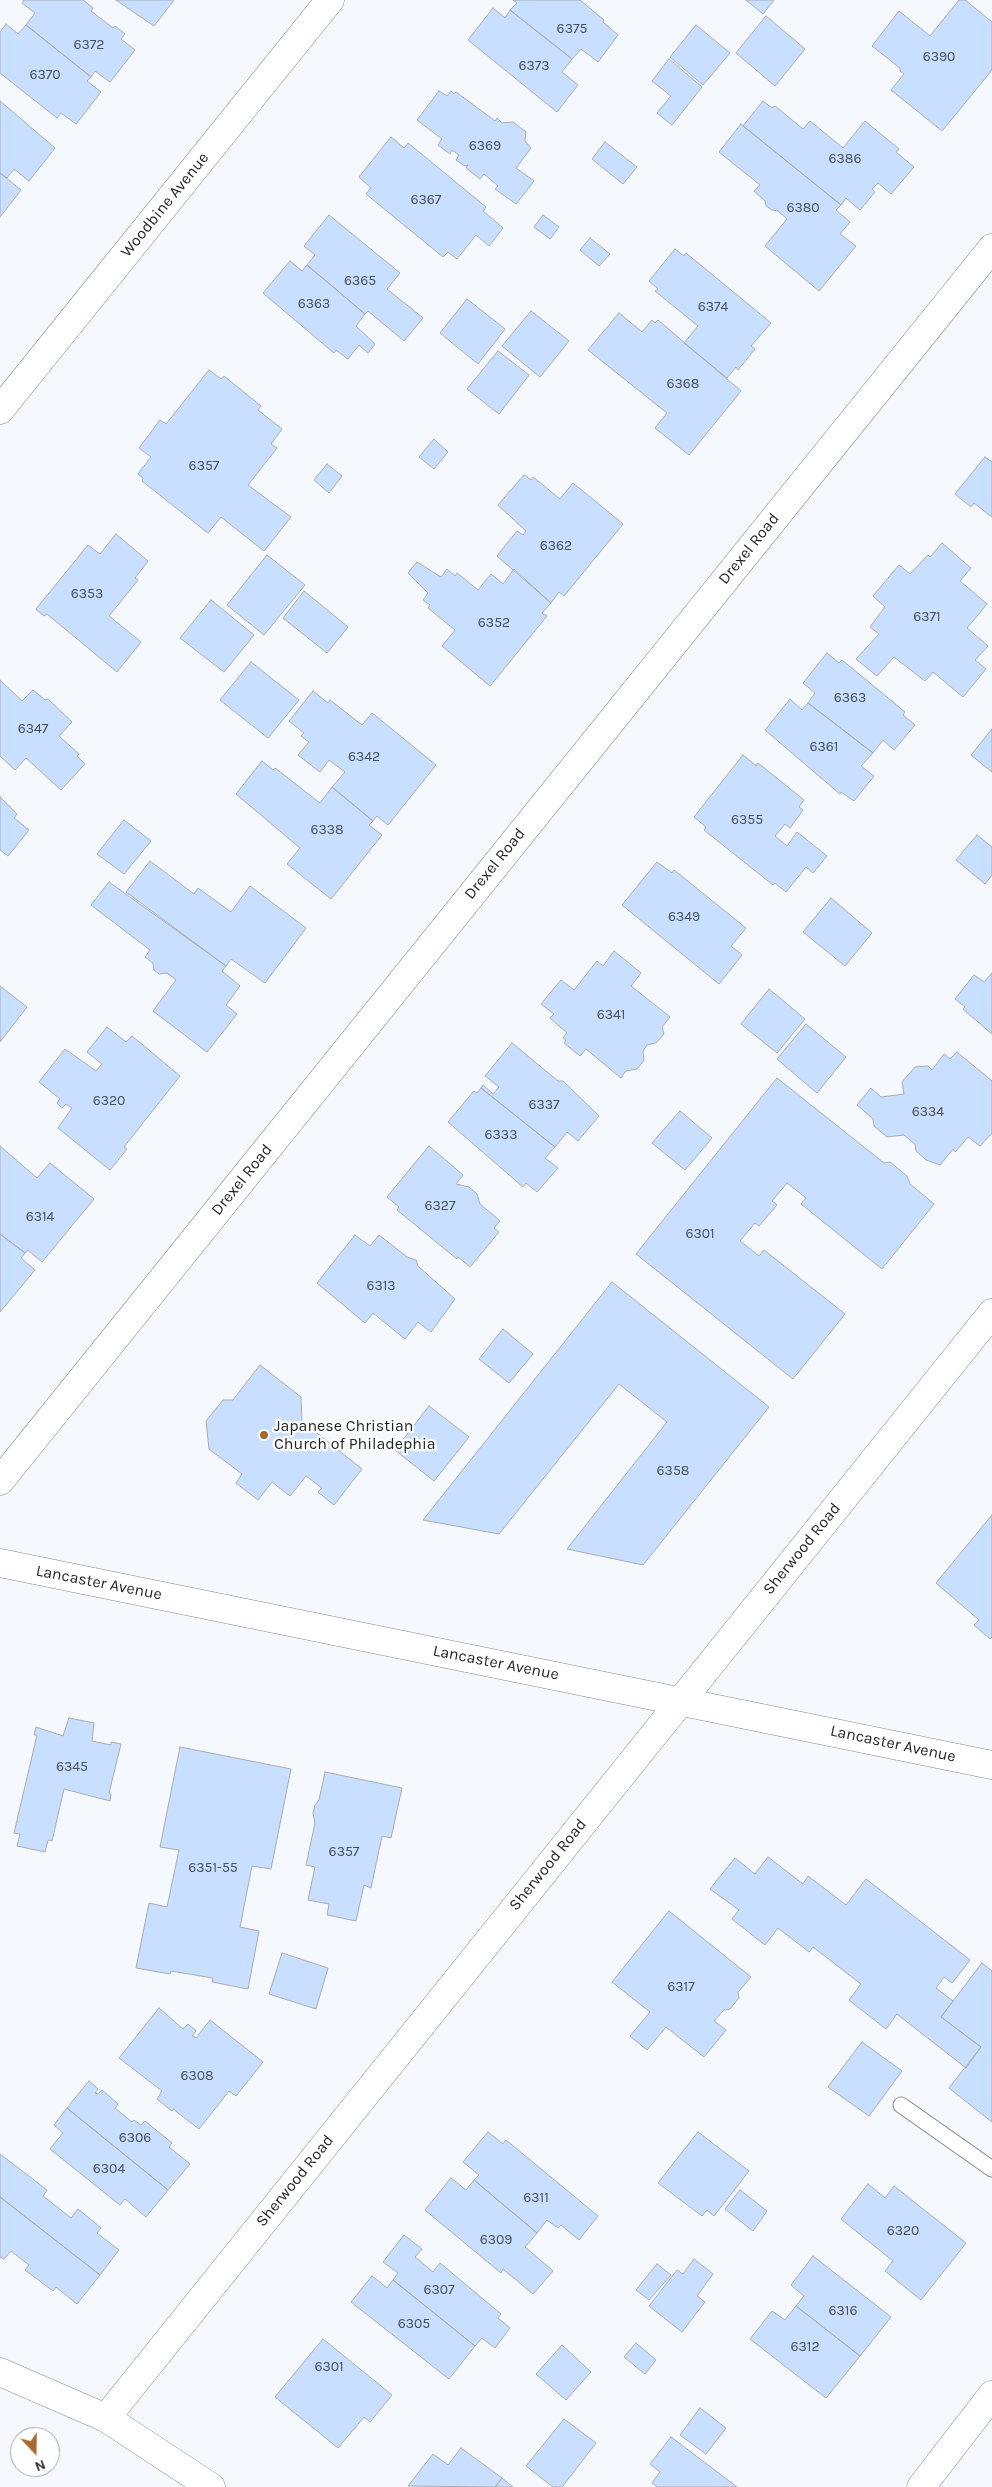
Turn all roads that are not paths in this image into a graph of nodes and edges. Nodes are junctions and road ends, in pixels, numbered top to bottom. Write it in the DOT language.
graph roads {
  1 [pos="330,0"];
  2 [pos="992,248"];
  3 [pos="0,410"];
  4 [pos="992,1313"];
  5 [pos="0,1481"];
  6 [pos="0,1563"];
  7 [pos="680,1700"];
  8 [pos="992,1765"];
  9 [pos="901,2105"];
  10 [pos="992,2169"];
  11 [pos="0,2372"];
  12 [pos="992,2395"];
  13 [pos="106,2418"];
  14 [pos="211,2487"];
  15 [pos="921,2487"];
  1 -- 3 [label="main road, Woodbine Avenue"];
  2 -- 5 [label="main road, Drexel Road"];
  4 -- 7 [label="main road, Sherwood Road"];
  6 -- 7 [label="main road, Lancaster Avenue"];
  7 -- 8 [label="main road, Lancaster Avenue"];
  7 -- 13 [label="main road, Sherwood Road"];
  9 -- 10 [label="lane"];
  11 -- 13 [label="main road"];
  12 -- 15 [label="main road"];
  13 -- 14 [label="main road"];
}
